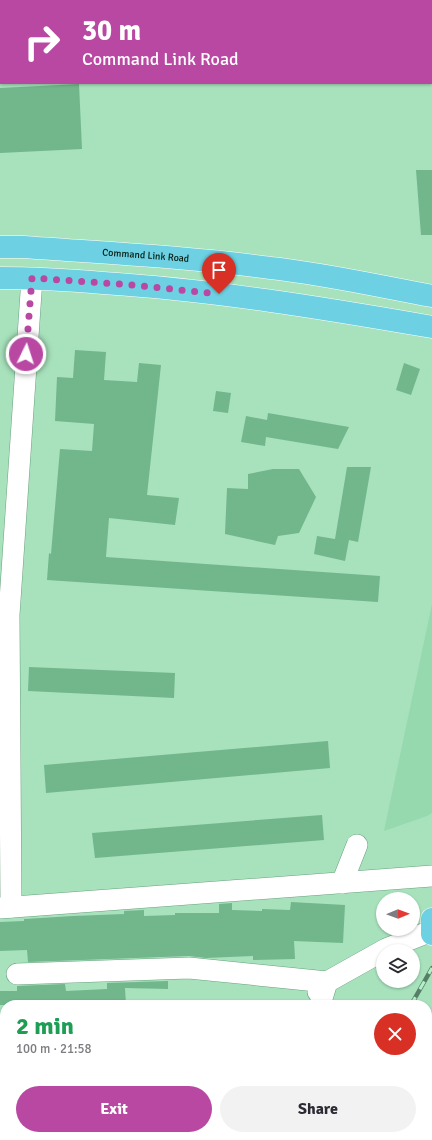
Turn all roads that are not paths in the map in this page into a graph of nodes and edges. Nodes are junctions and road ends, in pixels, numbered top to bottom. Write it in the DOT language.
graph roads {
  1 [pos="0,247"];
  2 [pos="0,278"];
  3 [pos="32,278"];
  4 [pos="432,296"];
  5 [pos="432,327"];
  6 [pos="356,845"];
  7 [pos="432,876"];
  8 [pos="342,883"];
  9 [pos="5,907"];
  10 [pos="432,928"];
  11 [pos="17,974"];
  12 [pos="327,982"];
  13 [pos="310,1000"];
  14 [pos="322,1000"];
  1 -- 4 [label="main road, Command Link Road"];
  2 -- 3 [label="main road"];
  3 -- 5 [label="main road"];
  3 -- 9 [label="street"];
  6 -- 8 [label="street"];
  7 -- 8 [label="street"];
  8 -- 9 [label="street"];
  10 -- 12 [label="street"];
  11 -- 12 [label="street"];
  12 -- 13 [label="street"];
  12 -- 14 [label="street"];
}
